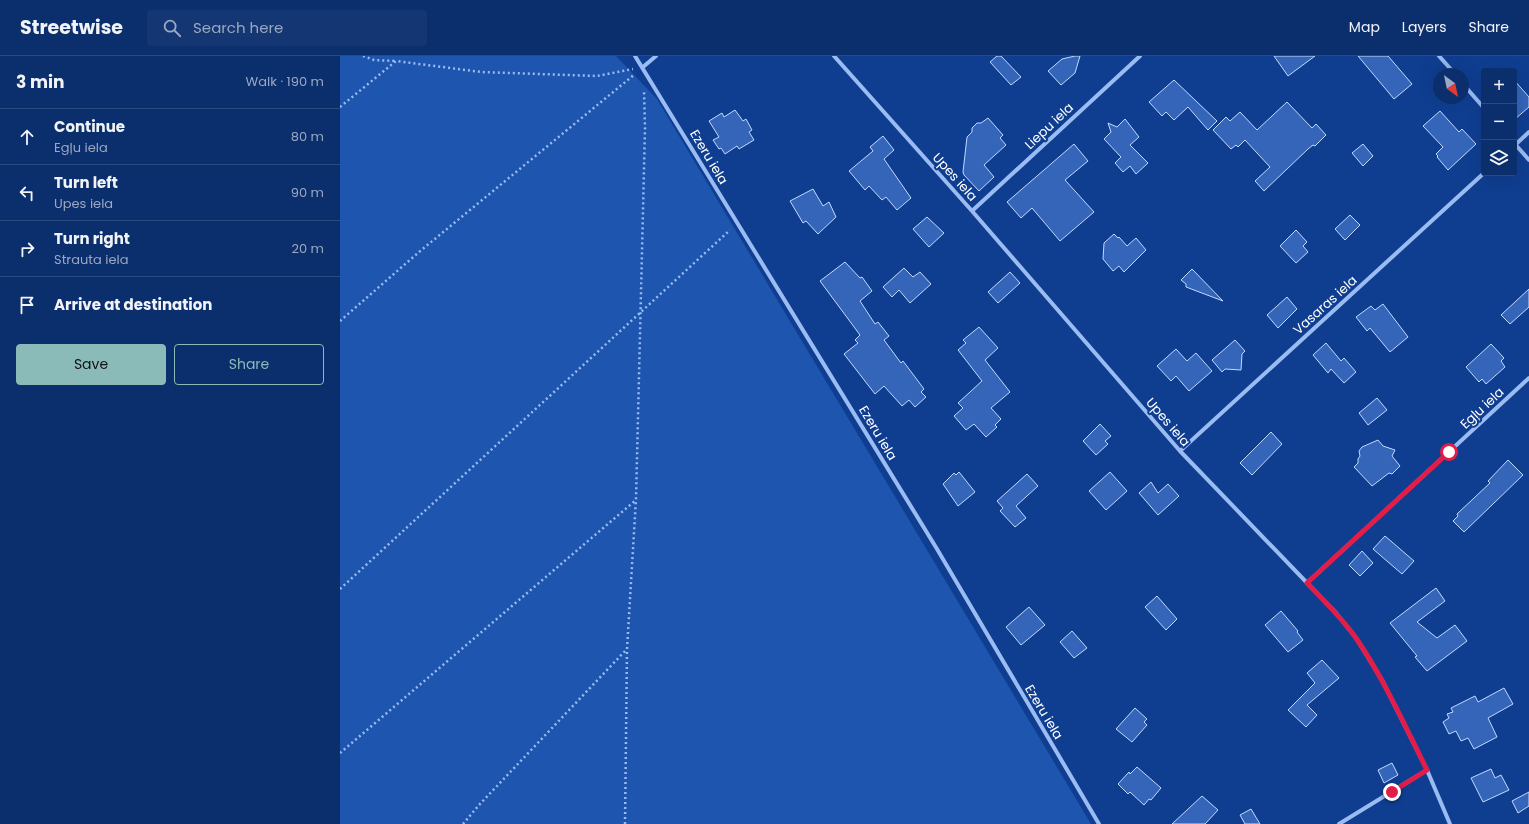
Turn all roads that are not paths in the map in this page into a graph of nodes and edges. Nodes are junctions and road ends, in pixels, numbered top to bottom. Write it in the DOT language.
graph roads {
  1 [pos="635,56"];
  2 [pos="656,56"];
  3 [pos="834,56"];
  4 [pos="1140,56"];
  5 [pos="1439,56"];
  6 [pos="643,67"];
  7 [pos="1450,68"];
  8 [pos="1469,91"];
  9 [pos="1481,105"];
  10 [pos="1529,132"];
  11 [pos="1517,142"];
  12 [pos="1517,146"];
  13 [pos="1529,160"];
  14 [pos="1481,176"];
  15 [pos="972,211"];
  16 [pos="1529,378"];
  17 [pos="1180,451"];
  18 [pos="1307,583"];
  19 [pos="1427,770"];
  20 [pos="1099,824"];
  21 [pos="1339,824"];
  22 [pos="1450,824"];
  1 -- 6 [label="street, Ezeru iela"];
  2 -- 6 [label="street"];
  3 -- 15 [label="street, Upes iela"];
  4 -- 15 [label="street, Liepu iela"];
  5 -- 7 [label="street"];
  6 -- 20 [label="street, Ezeru iela"];
  8 -- 9 [label="street"];
  10 -- 11 [label="street"];
  12 -- 13 [label="street"];
  14 -- 17 [label="street, Vasaras iela"];
  15 -- 17 [label="street, Upes iela"];
  16 -- 18 [label="street, Egļu iela"];
  17 -- 18 [label="street, Upes iela"];
  18 -- 19 [label="street, Upes iela"];
  19 -- 21 [label="street"];
  19 -- 22 [label="street, Upes iela"];
}
